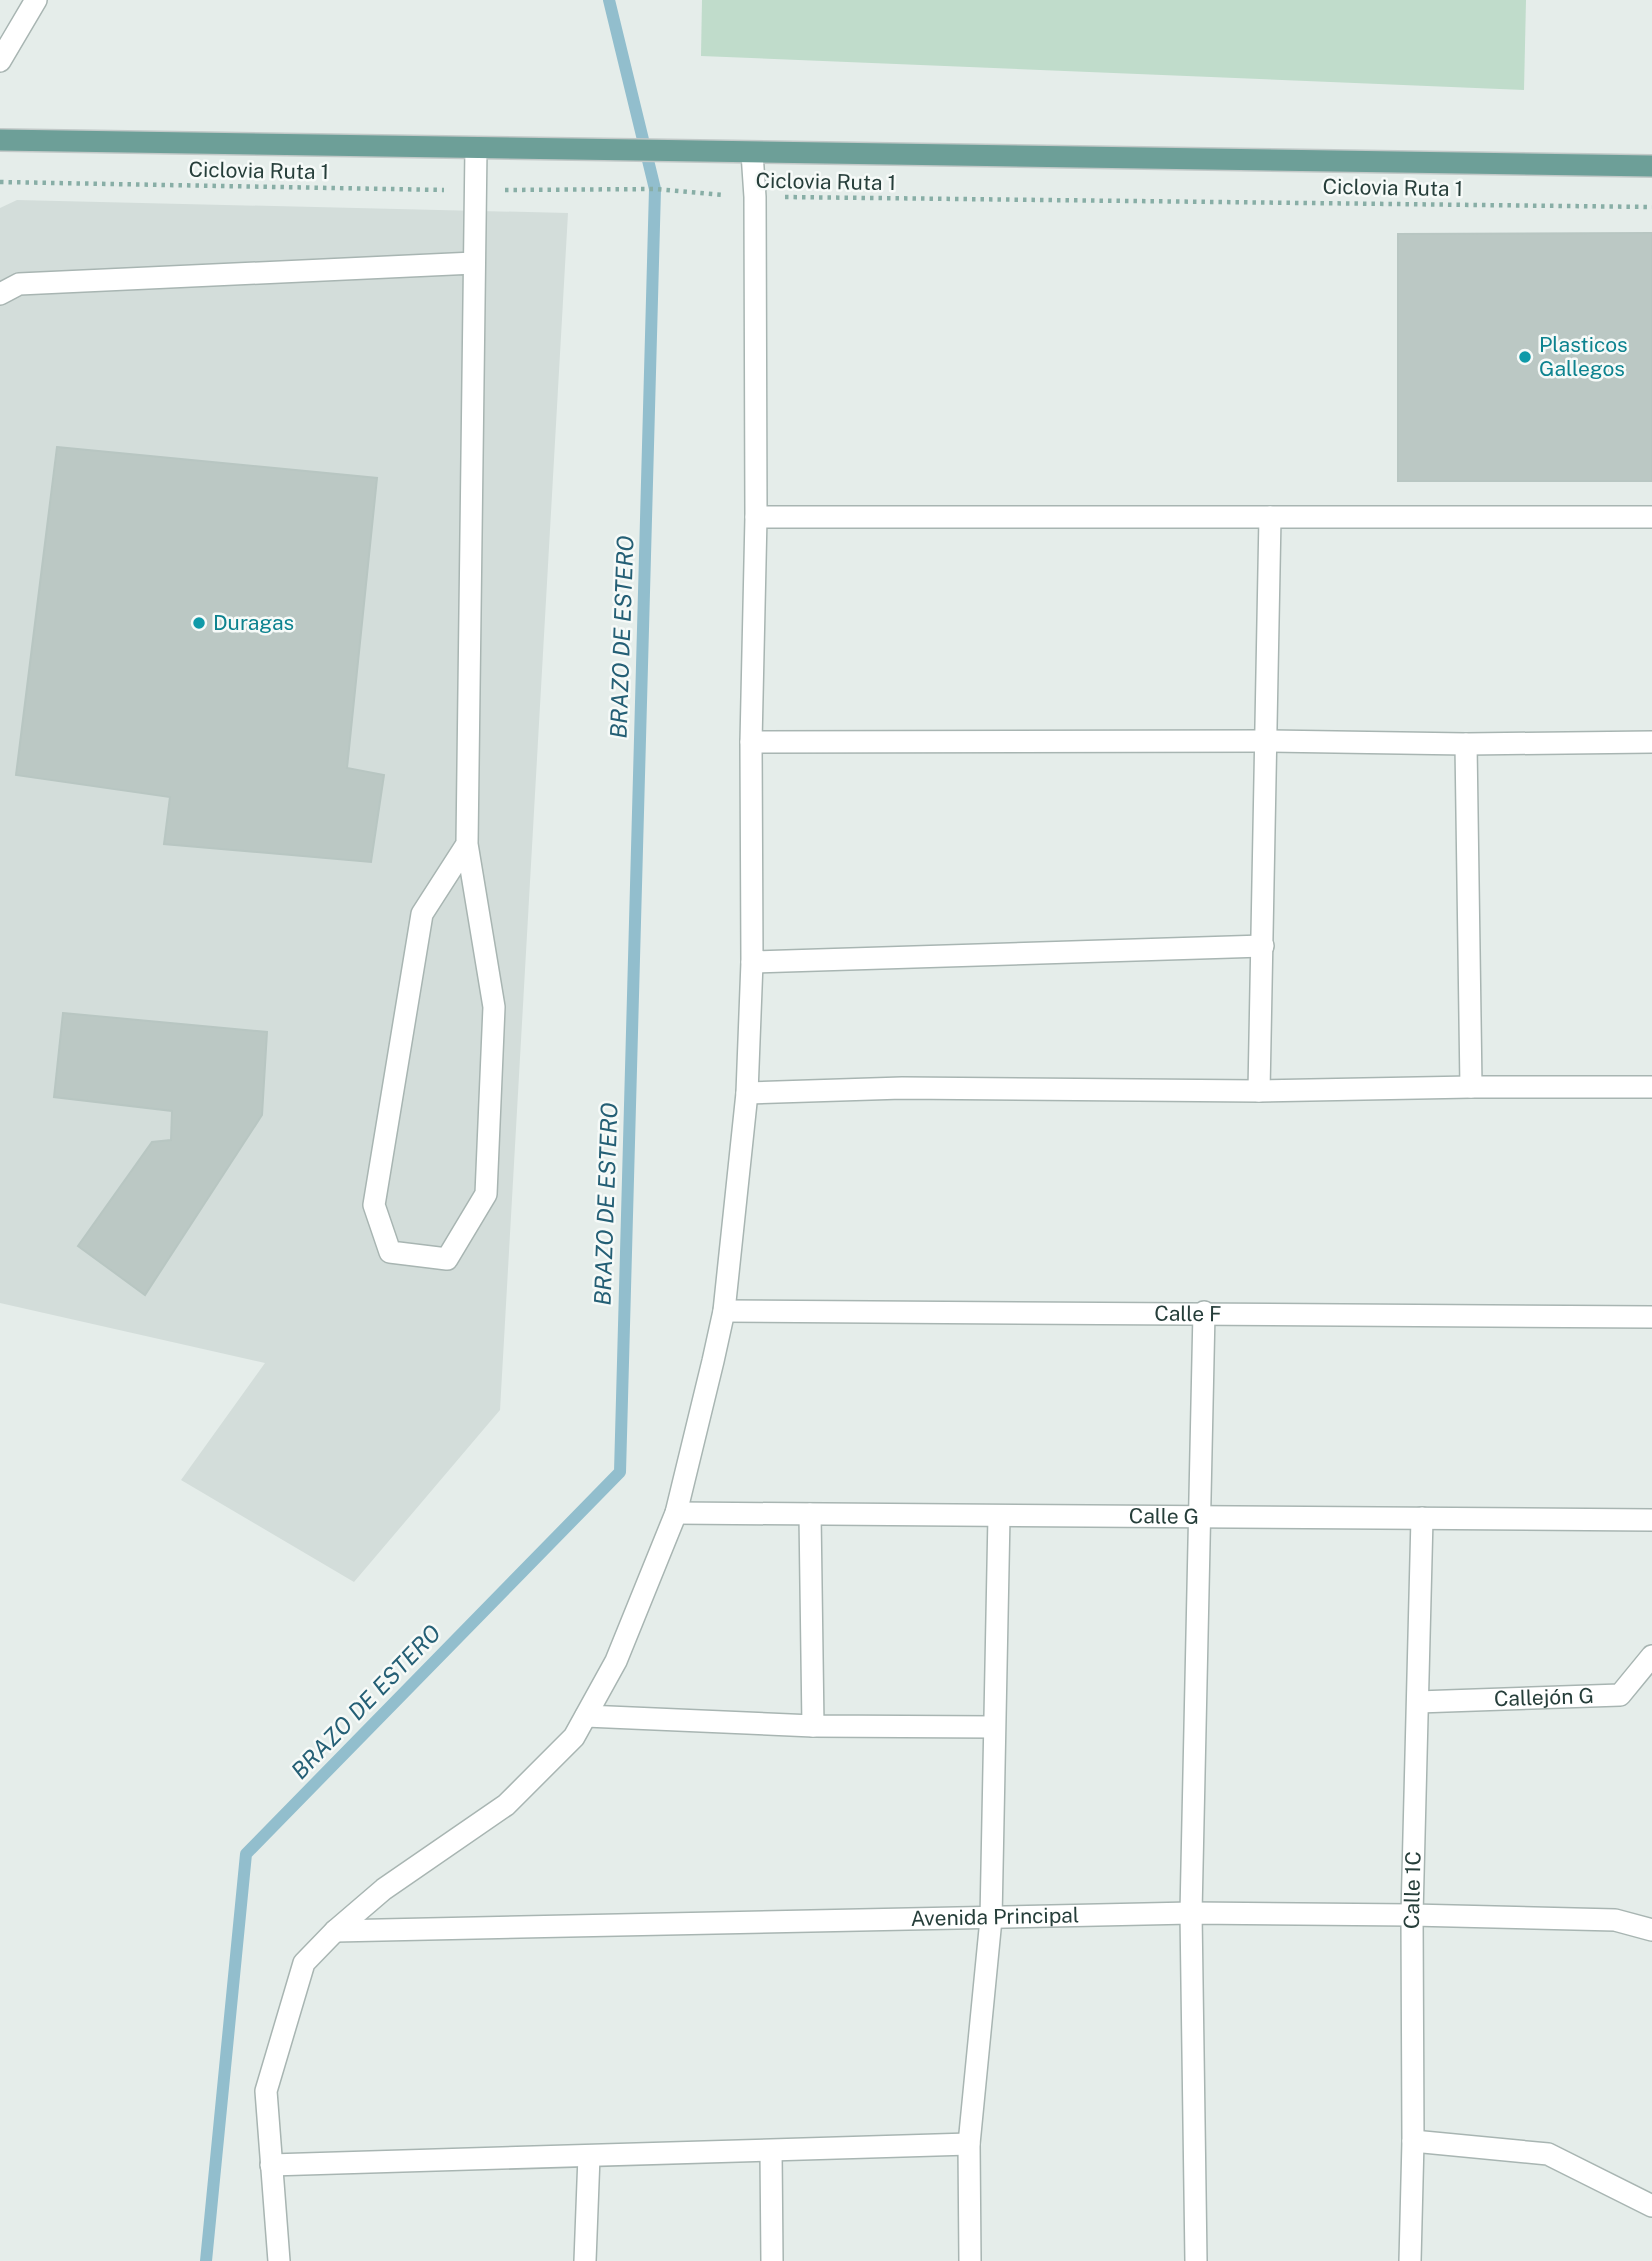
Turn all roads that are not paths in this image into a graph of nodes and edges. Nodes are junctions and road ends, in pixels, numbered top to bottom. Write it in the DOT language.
graph roads {
  1 [pos="36,0"];
  2 [pos="0,61"];
  3 [pos="0,140"];
  4 [pos="476,148"];
  5 [pos="752,153"];
  6 [pos="1652,166"];
  7 [pos="474,263"];
  8 [pos="0,294"];
  9 [pos="756,517"];
  10 [pos="1270,517"];
  11 [pos="1652,517"];
  12 [pos="1265,741"];
  13 [pos="751,742"];
  14 [pos="1652,742"];
  15 [pos="1466,744"];
  16 [pos="467,844"];
  17 [pos="1263,946"];
  18 [pos="752,962"];
  19 [pos="1471,1087"];
  20 [pos="1652,1087"];
  21 [pos="1259,1091"];
  22 [pos="747,1093"];
  23 [pos="724,1311"];
  24 [pos="1204,1312"];
  25 [pos="1652,1317"];
  26 [pos="676,1513"];
  27 [pos="810,1514"];
  28 [pos="999,1516"];
  29 [pos="1198,1517"];
  30 [pos="1422,1518"];
  31 [pos="1652,1520"];
  32 [pos="1652,1656"];
  33 [pos="1418,1702"];
  34 [pos="586,1716"];
  35 [pos="813,1726"];
  36 [pos="994,1727"];
  37 [pos="1191,1913"];
  38 [pos="1412,1915"];
  39 [pos="990,1919"];
  40 [pos="1652,1930"];
  41 [pos="335,1931"];
  42 [pos="1413,2141"];
  43 [pos="969,2144"];
  44 [pos="771,2151"];
  45 [pos="589,2156"];
  46 [pos="271,2165"];
  47 [pos="1652,2206"];
  48 [pos="279,2261"];
  49 [pos="584,2261"];
  50 [pos="772,2261"];
  51 [pos="970,2261"];
  52 [pos="1196,2261"];
  53 [pos="1410,2261"];
  1 -- 2 [label="street"];
  3 -- 4 [label="main road"];
  4 -- 5 [label="main road"];
  4 -- 7 [label="street"];
  5 -- 6 [label="main road"];
  5 -- 9 [label="street"];
  7 -- 8 [label="street"];
  7 -- 16 [label="street"];
  9 -- 10 [label="street"];
  9 -- 13 [label="street"];
  10 -- 11 [label="street"];
  10 -- 12 [label="street"];
  12 -- 13 [label="street"];
  12 -- 15 [label="street"];
  12 -- 17 [label="street"];
  13 -- 18 [label="street"];
  14 -- 15 [label="street"];
  15 -- 19 [label="street"];
  16 -- 16 [label="street"];
  17 -- 18 [label="street"];
  17 -- 21 [label="street"];
  18 -- 22 [label="street"];
  19 -- 20 [label="street"];
  19 -- 21 [label="street"];
  21 -- 22 [label="street"];
  22 -- 23 [label="street"];
  23 -- 24 [label="street, Calle F"];
  23 -- 26 [label="street"];
  24 -- 25 [label="street, Calle F"];
  24 -- 29 [label="street"];
  26 -- 27 [label="street, Calle G"];
  26 -- 34 [label="street"];
  27 -- 28 [label="street, Calle G"];
  27 -- 35 [label="street"];
  28 -- 29 [label="street, Calle G"];
  28 -- 36 [label="street"];
  29 -- 30 [label="street, Calle G"];
  29 -- 37 [label="street"];
  30 -- 31 [label="street, Calle G"];
  30 -- 33 [label="street, Calle 1C"];
  32 -- 33 [label="street, Callejón G"];
  33 -- 38 [label="street, Calle 1C"];
  34 -- 35 [label="street"];
  34 -- 41 [label="street"];
  35 -- 36 [label="street"];
  36 -- 39 [label="street"];
  37 -- 38 [label="street, Avenida Principal"];
  37 -- 39 [label="street, Avenida Principal"];
  37 -- 52 [label="street"];
  38 -- 40 [label="street, Avenida Principal"];
  38 -- 42 [label="street, Calle 1C"];
  39 -- 41 [label="street, Avenida Principal"];
  39 -- 43 [label="street"];
  41 -- 46 [label="street"];
  42 -- 47 [label="street"];
  42 -- 53 [label="street, Calle 1C"];
  43 -- 44 [label="street"];
  43 -- 51 [label="street"];
  44 -- 45 [label="street"];
  44 -- 50 [label="street"];
  45 -- 46 [label="street"];
  45 -- 49 [label="street"];
  46 -- 48 [label="street"];
}
